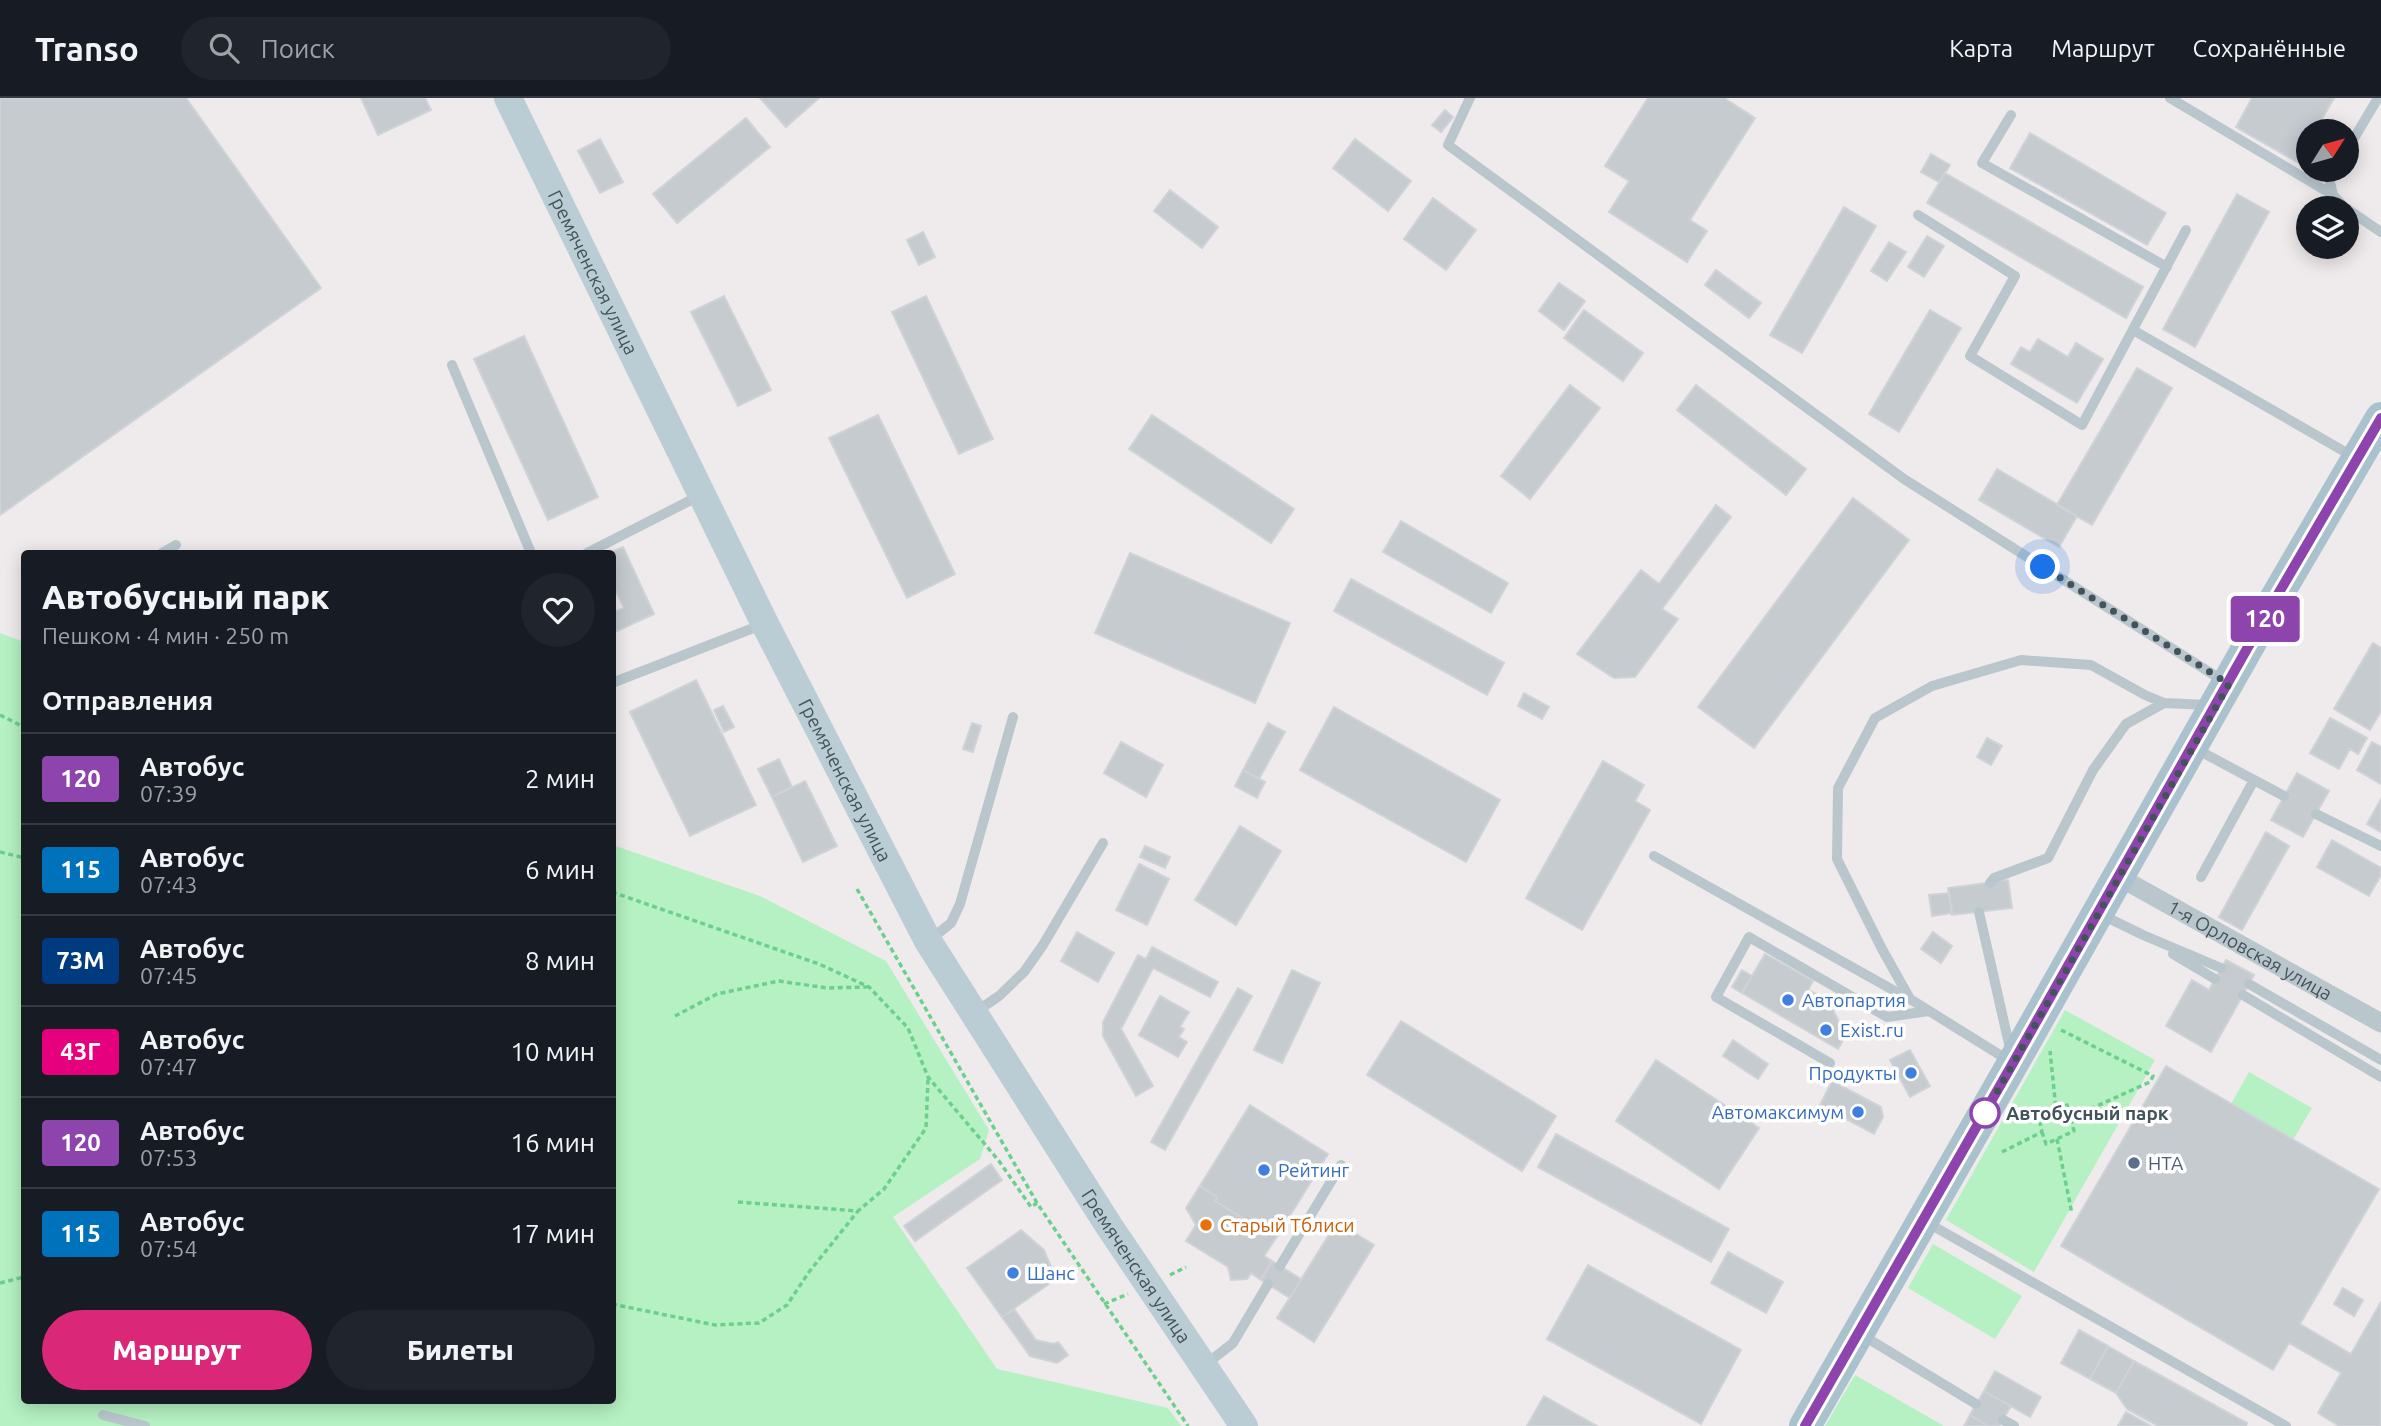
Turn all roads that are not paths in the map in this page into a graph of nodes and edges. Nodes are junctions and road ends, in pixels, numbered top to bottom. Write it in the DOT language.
graph roads {
  1 [pos="508,98"];
  2 [pos="1470,98"];
  3 [pos="2170,98"];
  4 [pos="2378,98"];
  5 [pos="2187,102"];
  6 [pos="2011,115"];
  7 [pos="2359,130"];
  8 [pos="2330,182"];
  9 [pos="2333,195"];
  10 [pos="1918,215"];
  11 [pos="2359,218"];
  12 [pos="2186,230"];
  13 [pos="2381,232"];
  14 [pos="2167,267"];
  15 [pos="2133,330"];
  16 [pos="452,365"];
  17 [pos="2381,418"];
  18 [pos="2357,458"];
  19 [pos="702,495"];
  20 [pos="176,545"];
  21 [pos="167,550"];
  22 [pos="530,550"];
  23 [pos="593,550"];
  24 [pos="765,624"];
  25 [pos="616,681"];
  26 [pos="2223,695"];
  27 [pos="2164,703"];
  28 [pos="1013,717"];
  29 [pos="2193,747"];
  30 [pos="2255,780"];
  31 [pos="2284,796"];
  32 [pos="2316,814"];
  33 [pos="1103,843"];
  34 [pos="2381,846"];
  35 [pos="1654,856"];
  36 [pos="2119,877"];
  37 [pos="2201,877"];
  38 [pos="1990,883"];
  39 [pos="1979,912"];
  40 [pos="2098,913"];
  41 [pos="2143,935"];
  42 [pos="928,942"];
  43 [pos="2221,968"];
  44 [pos="2215,979"];
  45 [pos="2249,984"];
  46 [pos="2243,995"];
  47 [pos="1910,999"];
  48 [pos="1929,1011"];
  49 [pos="974,1013"];
  50 [pos="2381,1023"];
  51 [pos="2381,1060"];
  52 [pos="1830,1063"];
  53 [pos="2013,1063"];
  54 [pos="2381,1077"];
  55 [pos="1341,1165"];
  56 [pos="1922,1220"];
  57 [pos="1280,1266"];
  58 [pos="1268,1284"];
  59 [pos="1858,1332"];
  60 [pos="1204,1366"];
  61 [pos="1976,1404"];
  62 [pos="103,1415"];
  63 [pos="2003,1420"];
  64 [pos="145,1426"];
  65 [pos="1244,1426"];
  66 [pos="1805,1426"];
  67 [pos="2014,1426"];
  68 [pos="2286,1426"];
  1 -- 19 [label="main road, Гремяченская улица"];
  2 -- 26 [label="lane"];
  3 -- 5 [label="lane"];
  4 -- 7 [label="lane"];
  5 -- 9 [label="lane"];
  6 -- 14 [label="lane"];
  8 -- 9 [label="lane"];
  10 -- 15 [label="lane"];
  11 -- 13 [label="lane"];
  12 -- 14 [label="lane"];
  14 -- 15 [label="lane"];
  15 -- 18 [label="lane"];
  16 -- 22 [label="lane"];
  17 -- 18 [label="main road"];
  18 -- 26 [label="main road"];
  19 -- 23 [label="lane"];
  19 -- 24 [label="main road, Гремяченская улица"];
  20 -- 21 [label="lane"];
  24 -- 25 [label="lane"];
  24 -- 42 [label="main road, Гремяченская улица"];
  26 -- 27 [label="lane"];
  26 -- 29 [label="main road"];
  27 -- 38 [label="lane"];
  27 -- 47 [label="lane"];
  28 -- 42 [label="lane"];
  29 -- 30 [label="lane"];
  29 -- 36 [label="main road"];
  30 -- 31 [label="lane"];
  30 -- 37 [label="lane"];
  32 -- 34 [label="lane"];
  33 -- 49 [label="lane"];
  35 -- 47 [label="lane"];
  36 -- 40 [label="main road"];
  36 -- 50 [label="street, 1-я Орловская улица"];
  39 -- 53 [label="lane"];
  40 -- 41 [label="lane"];
  40 -- 53 [label="main road"];
  41 -- 43 [label="lane"];
  41 -- 44 [label="lane"];
  42 -- 49 [label="main road, Гремяченская улица"];
  45 -- 51 [label="lane"];
  46 -- 54 [label="lane"];
  47 -- 48 [label="lane"];
  48 -- 52 [label="lane"];
  48 -- 53 [label="lane"];
  49 -- 60 [label="main road, Гремяченская улица"];
  53 -- 56 [label="main road"];
  55 -- 57 [label="lane"];
  56 -- 59 [label="main road"];
  56 -- 68 [label="lane"];
  58 -- 60 [label="lane"];
  59 -- 61 [label="lane"];
  59 -- 66 [label="main road"];
  60 -- 65 [label="main road, Гремяченская улица"];
  62 -- 64 [label="lane"];
  63 -- 67 [label="lane"];
}
